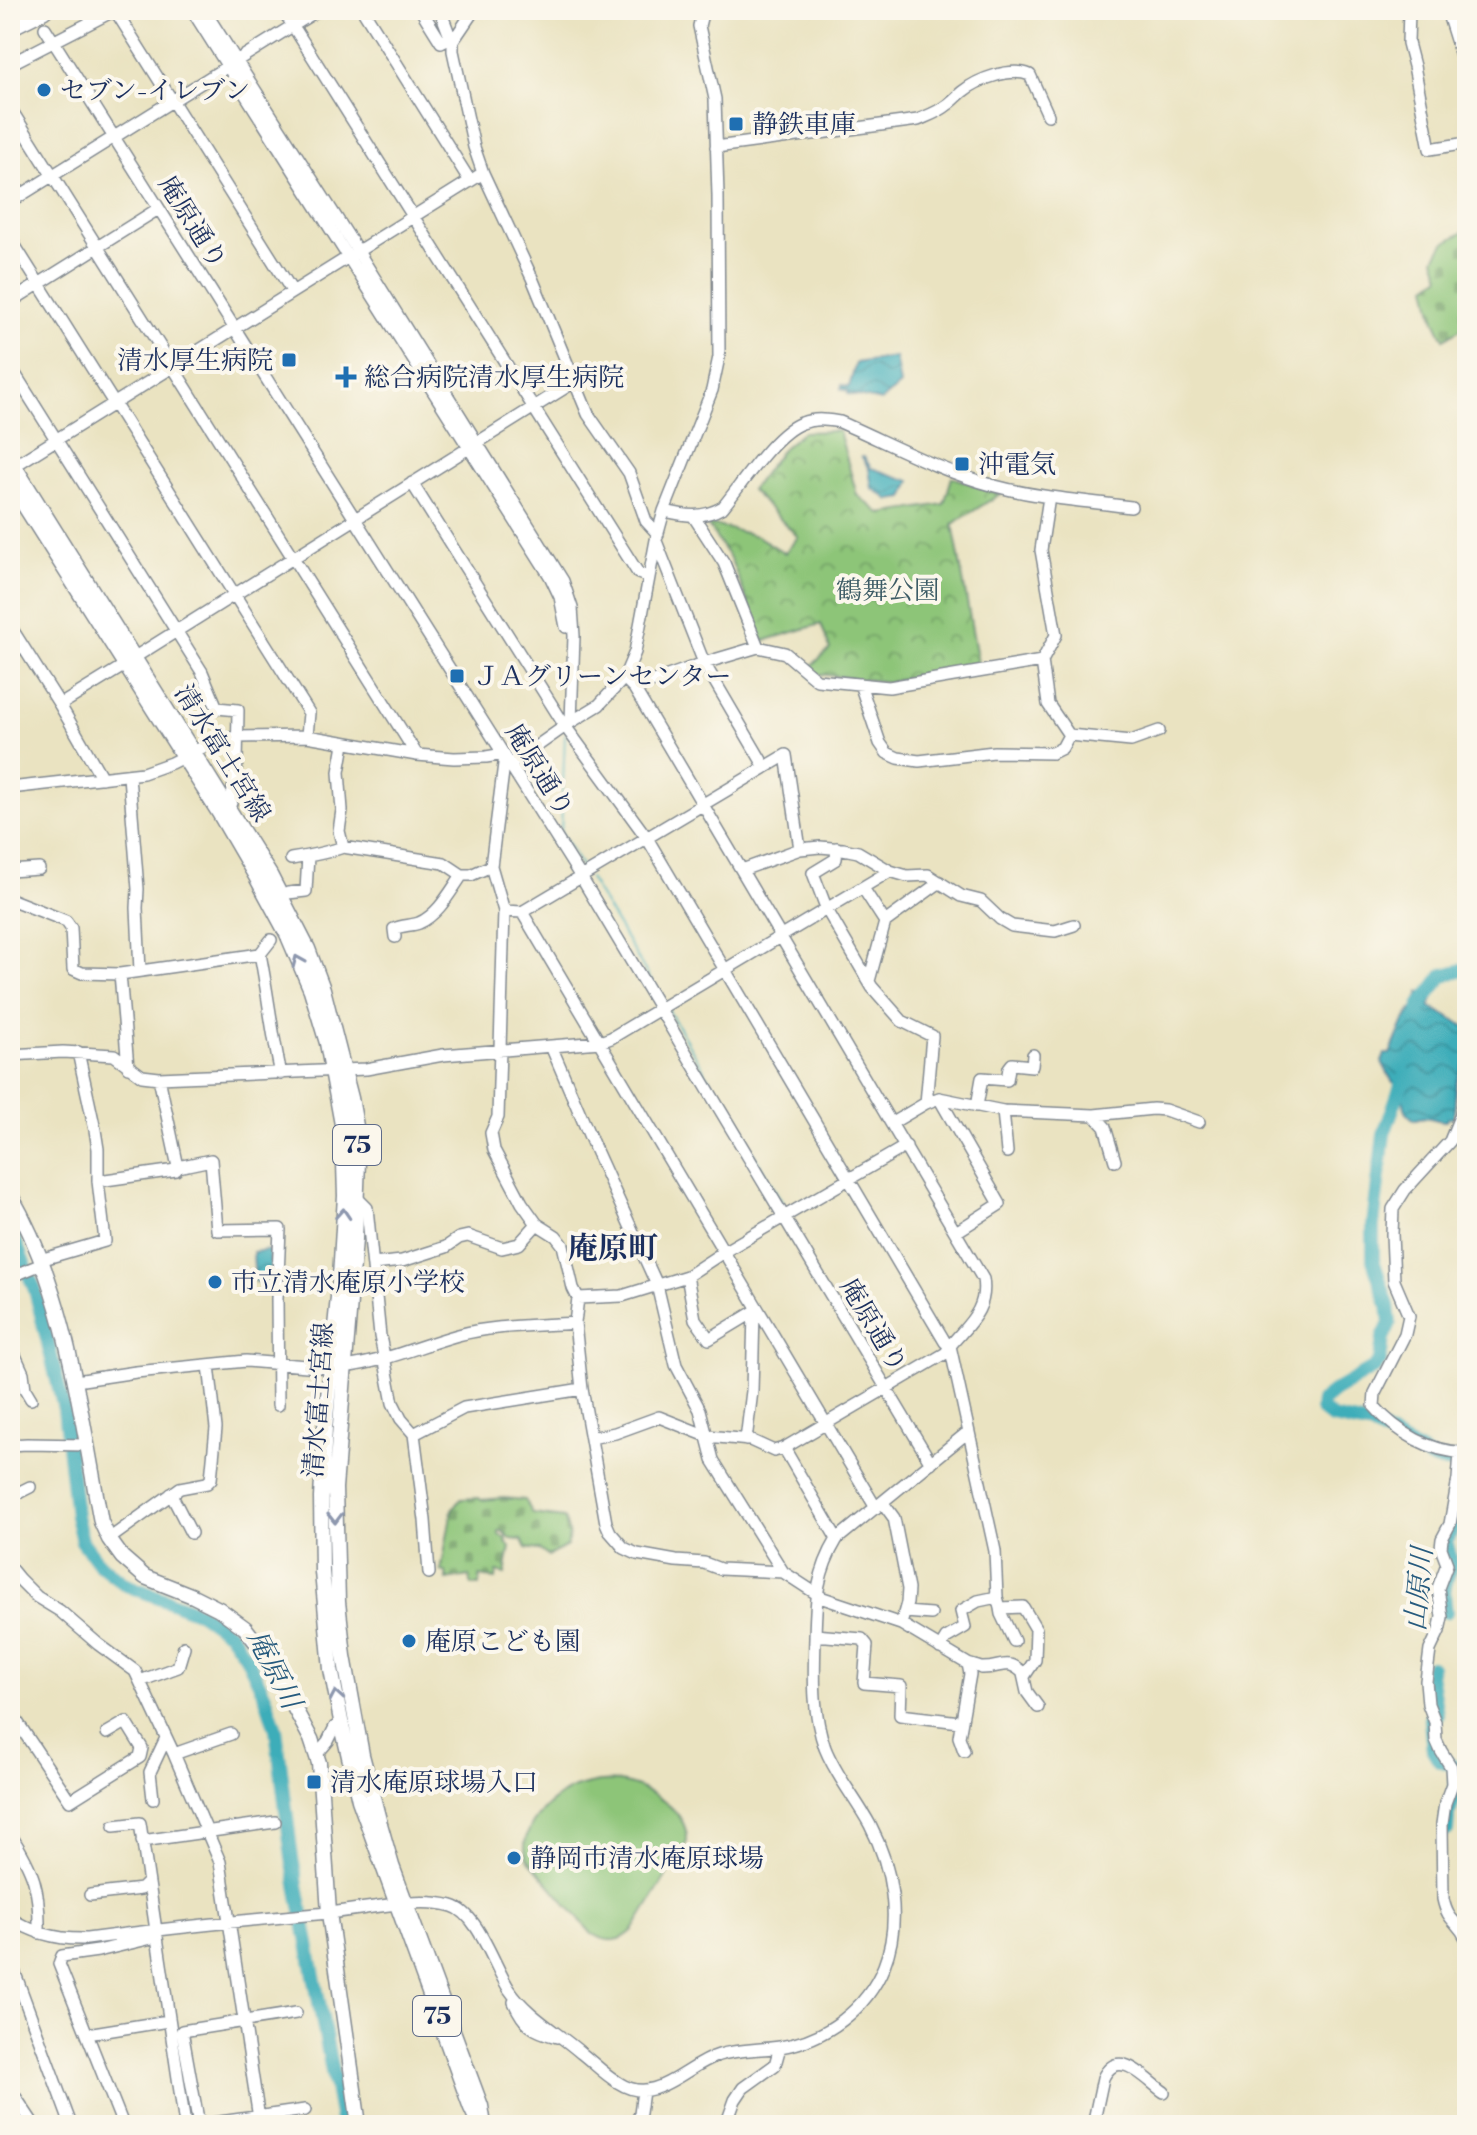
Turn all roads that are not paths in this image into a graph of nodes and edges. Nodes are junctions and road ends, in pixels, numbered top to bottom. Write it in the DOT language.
graph roads {
  1 [pos="44,10"];
  2 [pos="192,10"];
  3 [pos="204,10"];
  4 [pos="283,10"];
  5 [pos="318,10"];
  6 [pos="363,10"];
  7 [pos="421,10"];
  8 [pos="440,10"];
  9 [pos="474,10"];
  10 [pos="703,10"];
  11 [pos="1412,10"];
  12 [pos="1448,10"];
  13 [pos="1428,11"];
  14 [pos="293,26"];
  15 [pos="10,27"];
  16 [pos="45,28"];
  17 [pos="452,40"];
  18 [pos="52,42"];
  19 [pos="10,64"];
  20 [pos="232,65"];
  21 [pos="1467,75"];
  22 [pos="173,102"];
  23 [pos="10,108"];
  24 [pos="1048,115"];
  25 [pos="115,138"];
  26 [pos="1467,143"];
  27 [pos="716,147"];
  28 [pos="483,173"];
  29 [pos="53,176"];
  30 [pos="470,181"];
  31 [pos="10,202"];
  32 [pos="158,209"];
  33 [pos="412,216"];
  34 [pos="10,238"];
  35 [pos="98,247"];
  36 [pos="352,253"];
  37 [pos="39,284"];
  38 [pos="292,291"];
  39 [pos="10,302"];
  40 [pos="235,329"];
  41 [pos="10,366"];
  42 [pos="173,367"];
  43 [pos="574,382"];
  44 [pos="115,403"];
  45 [pos="533,407"];
  46 [pos="57,440"];
  47 [pos="472,444"];
  48 [pos="12,462"];
  49 [pos="10,483"];
  50 [pos="412,483"];
  51 [pos="1049,497"];
  52 [pos="1131,507"];
  53 [pos="664,511"];
  54 [pos="694,517"];
  55 [pos="355,521"];
  56 [pos="657,537"];
  57 [pos="293,559"];
  58 [pos="649,577"];
  59 [pos="236,594"];
  60 [pos="10,626"];
  61 [pos="177,632"];
  62 [pos="758,647"];
  63 [pos="130,661"];
  64 [pos="1042,661"];
  65 [pos="704,663"];
  66 [pos="624,678"];
  67 [pos="860,684"];
  68 [pos="634,688"];
  69 [pos="60,705"];
  70 [pos="568,724"];
  71 [pos="1159,731"];
  72 [pos="1069,735"];
  73 [pos="307,736"];
  74 [pos="239,737"];
  75 [pos="344,744"];
  76 [pos="188,755"];
  77 [pos="417,755"];
  78 [pos="506,758"];
  79 [pos="765,767"];
  80 [pos="129,776"];
  81 [pos="102,778"];
  82 [pos="10,788"];
  83 [pos="703,804"];
  84 [pos="228,807"];
  85 [pos="647,838"];
  86 [pos="343,847"];
  87 [pos="837,848"];
  88 [pos="800,849"];
  89 [pos="308,856"];
  90 [pos="291,859"];
  91 [pos="491,866"];
  92 [pos="39,869"];
  93 [pos="742,870"];
  94 [pos="10,871"];
  95 [pos="890,871"];
  96 [pos="462,875"];
  97 [pos="581,877"];
  98 [pos="940,882"];
  99 [pos="863,888"];
  100 [pos="282,897"];
  101 [pos="10,899"];
  102 [pos="827,910"];
  103 [pos="504,911"];
  104 [pos="522,912"];
  105 [pos="885,922"];
  106 [pos="1074,925"];
  107 [pos="395,937"];
  108 [pos="782,937"];
  109 [pos="271,940"];
  110 [pos="260,954"];
  111 [pos="725,970"];
  112 [pos="140,971"];
  113 [pos="120,974"];
  114 [pos="869,981"];
  115 [pos="660,1008"];
  116 [pos="600,1042"];
  117 [pos="551,1046"];
  118 [pos="500,1050"];
  119 [pos="78,1052"];
  120 [pos="10,1055"];
  121 [pos="1033,1055"];
  122 [pos="128,1067"];
  123 [pos="338,1070"];
  124 [pos="281,1074"];
  125 [pos="159,1078"];
  126 [pos="1467,1085"];
  127 [pos="939,1098"];
  128 [pos="926,1103"];
  129 [pos="977,1106"];
  130 [pos="1003,1111"];
  131 [pos="1094,1115"];
  132 [pos="1199,1122"];
  133 [pos="892,1123"];
  134 [pos="906,1146"];
  135 [pos="1007,1152"];
  136 [pos="1115,1161"];
  137 [pos="178,1167"];
  138 [pos="849,1179"];
  139 [pos="98,1181"];
  140 [pos="10,1194"];
  141 [pos="358,1199"];
  142 [pos="783,1218"];
  143 [pos="537,1224"];
  144 [pos="956,1232"];
  145 [pos="725,1251"];
  146 [pos="39,1264"];
  147 [pos="373,1264"];
  148 [pos="687,1276"];
  149 [pos="10,1277"];
  150 [pos="657,1285"];
  151 [pos="578,1298"];
  152 [pos="756,1311"];
  153 [pos="575,1323"];
  154 [pos="10,1336"];
  155 [pos="950,1346"];
  156 [pos="386,1359"];
  157 [pos="278,1363"];
  158 [pos="209,1365"];
  159 [pos="338,1368"];
  160 [pos="76,1381"];
  161 [pos="886,1387"];
  162 [pos="582,1389"];
  163 [pos="31,1399"];
  164 [pos="278,1405"];
  165 [pos="826,1424"];
  166 [pos="968,1432"];
  167 [pos="414,1434"];
  168 [pos="707,1436"];
  169 [pos="591,1438"];
  170 [pos="746,1440"];
  171 [pos="10,1445"];
  172 [pos="86,1445"];
  173 [pos="784,1448"];
  174 [pos="1463,1452"];
  175 [pos="931,1463"];
  176 [pos="30,1487"];
  177 [pos="171,1494"];
  178 [pos="10,1497"];
  179 [pos="879,1506"];
  180 [pos="191,1533"];
  181 [pos="109,1539"];
  182 [pos="837,1539"];
  183 [pos="10,1568"];
  184 [pos="783,1572"];
  185 [pos="429,1573"];
  186 [pos="816,1595"];
  187 [pos="999,1602"];
  188 [pos="931,1614"];
  189 [pos="903,1618"];
  190 [pos="815,1635"];
  191 [pos="1014,1641"];
  192 [pos="184,1647"];
  193 [pos="940,1648"];
  194 [pos="968,1664"];
  195 [pos="1025,1675"];
  196 [pos="140,1681"];
  197 [pos="1038,1707"];
  198 [pos="10,1715"];
  199 [pos="960,1722"];
  200 [pos="342,1726"];
  201 [pos="107,1733"];
  202 [pos="231,1734"];
  203 [pos="166,1738"];
  204 [pos="964,1751"];
  205 [pos="174,1754"];
  206 [pos="317,1754"];
  207 [pos="153,1799"];
  208 [pos="275,1822"];
  209 [pos="114,1826"];
  210 [pos="208,1832"];
  211 [pos="10,1834"];
  212 [pos="142,1841"];
  213 [pos="148,1882"];
  214 [pos="90,1895"];
  215 [pos="402,1905"];
  216 [pos="329,1913"];
  217 [pos="10,1918"];
  218 [pos="230,1921"];
  219 [pos="39,1933"];
  220 [pos="156,1934"];
  221 [pos="1467,1940"];
  222 [pos="10,1960"];
  223 [pos="296,2013"];
  224 [pos="245,2020"];
  225 [pos="168,2021"];
  226 [pos="87,2034"];
  227 [pos="780,2047"];
  228 [pos="10,2089"];
  229 [pos="643,2091"];
  230 [pos="1164,2092"];
  231 [pos="305,2110"];
  232 [pos="260,2121"];
  233 [pos="34,2125"];
  234 [pos="71,2125"];
  235 [pos="123,2125"];
  236 [pos="185,2125"];
  237 [pos="359,2125"];
  238 [pos="482,2125"];
  239 [pos="634,2125"];
  240 [pos="726,2125"];
  241 [pos="1093,2125"];
  1 -- 15 [label="highway"];
  2 -- 20 [label="street"];
  3 -- 20 [label="street"];
  4 -- 14 [label="street"];
  5 -- 14 [label="street"];
  6 -- 30 [label="street"];
  7 -- 17 [label="street"];
  8 -- 17 [label="street"];
  9 -- 17 [label="street"];
  10 -- 27 [label="street"];
  11 -- 13 [label="street"];
  11 -- 26 [label="street"];
  12 -- 13 [label="street"];
  12 -- 21 [label="street"];
  14 -- 20 [label="street"];
  14 -- 33 [label="street"];
  16 -- 18 [label="street, 庵原通り"];
  17 -- 28 [label="street"];
  18 -- 19 [label="street"];
  18 -- 22 [label="street"];
  18 -- 25 [label="street, 庵原通り"];
  20 -- 22 [label="street"];
  20 -- 36 [label="street"];
  22 -- 25 [label="street"];
  22 -- 38 [label="street"];
  23 -- 29 [label="street"];
  24 -- 27 [label="street"];
  25 -- 29 [label="street"];
  25 -- 32 [label="street, 庵原通り"];
  27 -- 53 [label="street"];
  28 -- 30 [label="street"];
  28 -- 43 [label="street"];
  29 -- 31 [label="street"];
  29 -- 35 [label="street"];
  30 -- 33 [label="street"];
  32 -- 35 [label="street"];
  32 -- 40 [label="street, 庵原通り"];
  33 -- 36 [label="street"];
  33 -- 45 [label="street"];
  34 -- 37 [label="street"];
  35 -- 37 [label="street"];
  35 -- 42 [label="street"];
  36 -- 38 [label="street"];
  36 -- 47 [label="street"];
  37 -- 39 [label="street"];
  37 -- 44 [label="street"];
  38 -- 40 [label="street"];
  40 -- 42 [label="street"];
  40 -- 55 [label="street, 庵原通り"];
  41 -- 46 [label="street"];
  42 -- 44 [label="street"];
  42 -- 57 [label="street"];
  43 -- 45 [label="street"];
  43 -- 56 [label="street"];
  44 -- 46 [label="street"];
  44 -- 59 [label="street"];
  45 -- 47 [label="street"];
  45 -- 58 [label="street"];
  46 -- 48 [label="street"];
  46 -- 61 [label="street"];
  47 -- 50 [label="street"];
  47 -- 70 [label="street"];
  48 -- 63 [label="main road, 清水富士宮線 / 75"];
  49 -- 63 [label="main road, 清水富士宮線 / 75"];
  50 -- 55 [label="street"];
  50 -- 70 [label="street"];
  51 -- 52 [label="street"];
  51 -- 54 [label="street"];
  51 -- 64 [label="street"];
  53 -- 54 [label="street"];
  53 -- 56 [label="street"];
  54 -- 62 [label="street"];
  55 -- 57 [label="street"];
  55 -- 78 [label="street, 庵原通り"];
  56 -- 58 [label="street"];
  56 -- 65 [label="street"];
  57 -- 59 [label="street"];
  57 -- 77 [label="street"];
  58 -- 66 [label="street"];
  59 -- 61 [label="street"];
  59 -- 73 [label="street"];
  60 -- 69 [label="street"];
  61 -- 63 [label="street"];
  61 -- 74 [label="street"];
  62 -- 65 [label="street"];
  62 -- 67 [label="street"];
  63 -- 69 [label="street"];
  63 -- 76 [label="main road, 清水富士宮線 / 75"];
  64 -- 67 [label="street"];
  64 -- 72 [label="street"];
  65 -- 68 [label="street"];
  65 -- 79 [label="street"];
  66 -- 68 [label="street"];
  66 -- 70 [label="street"];
  67 -- 72 [label="street"];
  68 -- 83 [label="street"];
  69 -- 81 [label="street"];
  70 -- 78 [label="street"];
  70 -- 85 [label="street"];
  71 -- 72 [label="street"];
  73 -- 74 [label="street"];
  73 -- 75 [label="street"];
  74 -- 76 [label="street"];
  74 -- 84 [label="street"];
  75 -- 77 [label="street"];
  75 -- 86 [label="street"];
  76 -- 80 [label="street"];
  76 -- 84 [label="main road, 清水富士宮線 / 75"];
  123 -- 76 [label="main road, 清水富士宮線 / 75, one-way"];
  77 -- 78 [label="street"];
  78 -- 91 [label="street"];
  78 -- 97 [label="street, 庵原通り"];
  79 -- 83 [label="street"];
  79 -- 88 [label="street"];
  80 -- 81 [label="street"];
  80 -- 112 [label="street"];
  81 -- 82 [label="street"];
  83 -- 85 [label="street"];
  83 -- 93 [label="street"];
  84 -- 100 [label="main road, 清水富士宮線 / 75"];
  85 -- 97 [label="street"];
  85 -- 111 [label="street"];
  86 -- 89 [label="street"];
  86 -- 96 [label="street"];
  87 -- 88 [label="street"];
  87 -- 95 [label="street"];
  87 -- 102 [label="street"];
  88 -- 93 [label="street"];
  89 -- 90 [label="street"];
  89 -- 100 [label="street"];
  91 -- 96 [label="street"];
  91 -- 103 [label="street"];
  92 -- 94 [label="street"];
  93 -- 108 [label="street"];
  95 -- 98 [label="street"];
  95 -- 99 [label="street"];
  96 -- 107 [label="street"];
  97 -- 104 [label="street"];
  97 -- 115 [label="street, 庵原通り"];
  98 -- 105 [label="street"];
  98 -- 106 [label="street"];
  99 -- 102 [label="street"];
  99 -- 105 [label="street"];
  100 -- 123 [label="main road, 清水富士宮線 / 75"];
  101 -- 113 [label="street"];
  102 -- 108 [label="street"];
  102 -- 114 [label="street"];
  103 -- 104 [label="street"];
  103 -- 118 [label="street"];
  104 -- 116 [label="street"];
  105 -- 114 [label="street"];
  108 -- 111 [label="street"];
  108 -- 133 [label="street"];
  109 -- 110 [label="street"];
  110 -- 112 [label="street"];
  110 -- 124 [label="street"];
  111 -- 115 [label="street"];
  111 -- 138 [label="street"];
  112 -- 113 [label="street"];
  113 -- 122 [label="street"];
  114 -- 128 [label="street"];
  115 -- 116 [label="street"];
  115 -- 142 [label="street, 庵原通り"];
  116 -- 117 [label="street"];
  116 -- 145 [label="street"];
  117 -- 118 [label="street"];
  117 -- 150 [label="street"];
  118 -- 123 [label="street"];
  118 -- 143 [label="street"];
  119 -- 120 [label="street"];
  119 -- 122 [label="street"];
  119 -- 139 [label="street"];
  121 -- 129 [label="street"];
  122 -- 125 [label="street"];
  123 -- 124 [label="street"];
  123 -- 141 [label="main road, 清水富士宮線 / 75"];
  159 -- 123 [label="main road, 清水富士宮線 / 75, one-way"];
  124 -- 125 [label="street"];
  125 -- 137 [label="street"];
  126 -- 174 [label="street"];
  127 -- 128 [label="street"];
  127 -- 129 [label="street"];
  127 -- 144 [label="street"];
  128 -- 133 [label="street"];
  129 -- 130 [label="street"];
  130 -- 131 [label="street"];
  130 -- 135 [label="street"];
  131 -- 132 [label="street"];
  131 -- 136 [label="street"];
  133 -- 134 [label="street"];
  134 -- 138 [label="street"];
  134 -- 144 [label="street"];
  137 -- 139 [label="street"];
  137 -- 157 [label="street"];
  138 -- 142 [label="street"];
  138 -- 155 [label="street"];
  139 -- 146 [label="street"];
  140 -- 146 [label="main road"];
  141 -- 147 [label="street"];
  141 -- 159 [label="main road, 清水富士宮線 / 75"];
  142 -- 145 [label="street"];
  142 -- 161 [label="street, 庵原通り"];
  143 -- 147 [label="street"];
  143 -- 151 [label="street"];
  144 -- 155 [label="street"];
  145 -- 148 [label="street"];
  145 -- 152 [label="street"];
  146 -- 149 [label="street"];
  146 -- 160 [label="main road"];
  147 -- 156 [label="street"];
  148 -- 150 [label="street"];
  148 -- 152 [label="street"];
  150 -- 151 [label="street"];
  150 -- 168 [label="street"];
  151 -- 153 [label="street"];
  152 -- 165 [label="street"];
  152 -- 170 [label="street"];
  153 -- 156 [label="street"];
  153 -- 162 [label="street"];
  154 -- 163 [label="street"];
  155 -- 161 [label="street"];
  155 -- 166 [label="street"];
  156 -- 159 [label="street"];
  156 -- 167 [label="street"];
  157 -- 158 [label="street"];
  157 -- 159 [label="street"];
  157 -- 164 [label="street"];
  158 -- 160 [label="street"];
  158 -- 177 [label="street"];
  200 -- 159 [label="main road, 清水富士宮線 / 75, one-way"];
  159 -- 215 [label="main road, 清水富士宮線 / 75, one-way"];
  160 -- 172 [label="main road"];
  161 -- 165 [label="street"];
  161 -- 175 [label="street, 庵原通り"];
  162 -- 167 [label="street"];
  162 -- 169 [label="street"];
  165 -- 173 [label="street"];
  165 -- 179 [label="street"];
  166 -- 175 [label="street"];
  166 -- 187 [label="street"];
  167 -- 185 [label="street"];
  168 -- 169 [label="street"];
  168 -- 170 [label="street"];
  168 -- 184 [label="street"];
  169 -- 184 [label="street"];
  170 -- 173 [label="street"];
  171 -- 172 [label="street"];
  172 -- 181 [label="main road"];
  173 -- 182 [label="street"];
  174 -- 221 [label="street"];
  175 -- 179 [label="street"];
  176 -- 178 [label="street"];
  177 -- 180 [label="street"];
  177 -- 181 [label="street"];
  179 -- 182 [label="street"];
  179 -- 189 [label="street"];
  181 -- 206 [label="main road"];
  182 -- 186 [label="street"];
  183 -- 196 [label="street"];
  184 -- 186 [label="street"];
  186 -- 189 [label="street"];
  186 -- 190 [label="street"];
  187 -- 191 [label="street"];
  187 -- 193 [label="street"];
  187 -- 195 [label="street"];
  188 -- 189 [label="street"];
  189 -- 193 [label="street"];
  190 -- 199 [label="street"];
  190 -- 227 [label="street"];
  192 -- 196 [label="street"];
  193 -- 194 [label="street"];
  194 -- 195 [label="street"];
  194 -- 199 [label="street"];
  195 -- 197 [label="street"];
  196 -- 203 [label="street"];
  198 -- 201 [label="street"];
  199 -- 204 [label="street"];
  200 -- 206 [label="street"];
  200 -- 215 [label="main road, 清水富士宮線 / 75"];
  202 -- 205 [label="street"];
  203 -- 205 [label="street"];
  203 -- 207 [label="street"];
  205 -- 210 [label="street"];
  206 -- 216 [label="main road"];
  208 -- 210 [label="street"];
  209 -- 212 [label="street"];
  210 -- 212 [label="street"];
  210 -- 218 [label="street"];
  211 -- 219 [label="street"];
  212 -- 213 [label="street"];
  213 -- 214 [label="street"];
  213 -- 220 [label="street"];
  215 -- 216 [label="street"];
  215 -- 229 [label="street"];
  215 -- 238 [label="main road, 清水富士宮線 / 75"];
  216 -- 218 [label="street"];
  216 -- 237 [label="main road"];
  217 -- 219 [label="street"];
  218 -- 220 [label="street"];
  218 -- 224 [label="street"];
  219 -- 220 [label="street"];
  220 -- 225 [label="street"];
  220 -- 226 [label="street"];
  222 -- 234 [label="street"];
  223 -- 224 [label="street"];
  224 -- 232 [label="street"];
  224 -- 232 [label="street"];
  225 -- 226 [label="street"];
  225 -- 236 [label="street"];
  226 -- 235 [label="street"];
  227 -- 229 [label="street"];
  227 -- 240 [label="street"];
  228 -- 233 [label="street"];
  229 -- 239 [label="street"];
  230 -- 241 [label="street"];
  231 -- 232 [label="street"];
}
